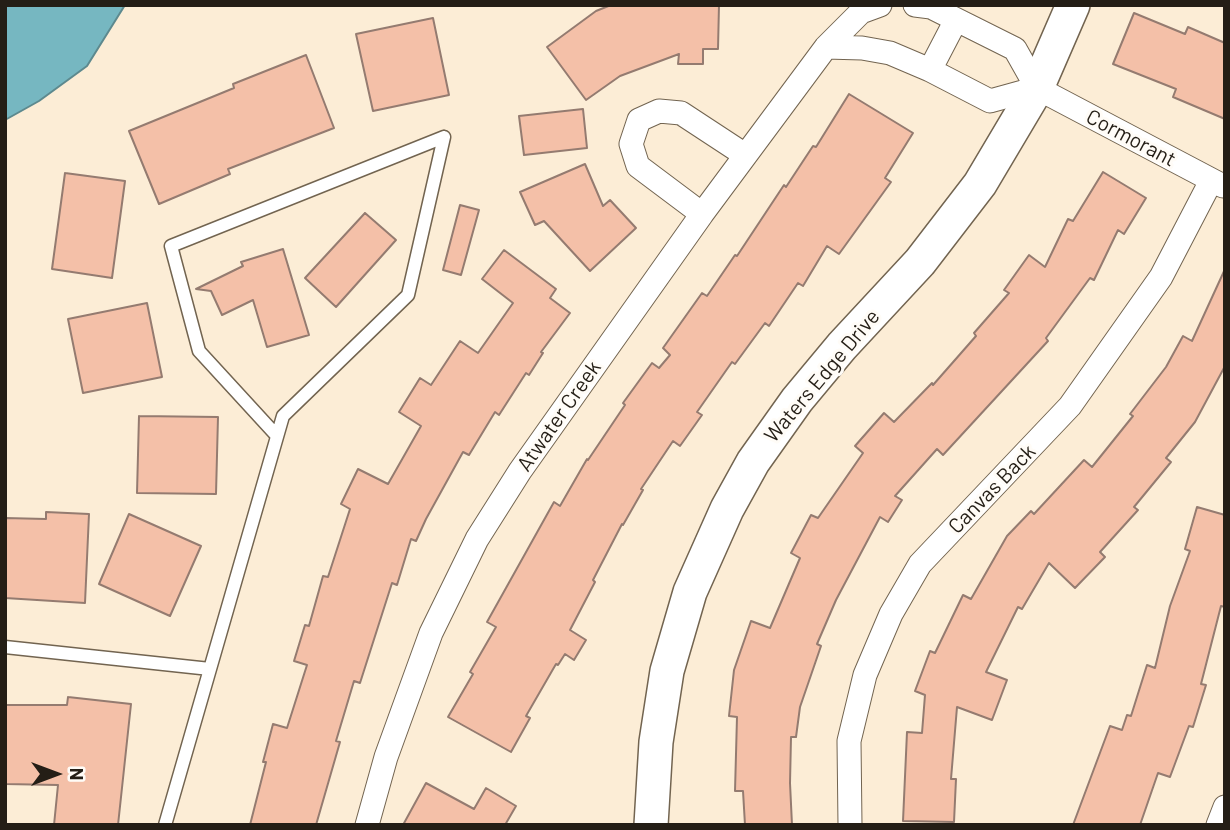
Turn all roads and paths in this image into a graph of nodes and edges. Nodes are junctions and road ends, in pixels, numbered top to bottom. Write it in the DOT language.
graph roads {
  1 [pos="880,5"];
  2 [pos="915,5"];
  3 [pos="1073,5"];
  4 [pos="956,20"];
  5 [pos="826,47"];
  6 [pos="930,70"];
  7 [pos="1037,88"];
  8 [pos="746,155"];
  9 [pos="1218,184"];
  10 [pos="702,215"];
  11 [pos="277,436"];
  12 [pos="5,647"];
  13 [pos="210,669"];
  14 [pos="1225,807"];
  15 [pos="165,825"];
  16 [pos="367,825"];
  17 [pos="650,825"];
  18 [pos="850,825"];
  19 [pos="1218,825"];
  1 -- 5 [label="street, Atwater Creek"];
  2 -- 4 [label="street"];
  3 -- 7 [label="street, Waters Edge Drive"];
  4 -- 6 [label="street"];
  4 -- 7 [label="street"];
  5 -- 6 [label="street"];
  5 -- 8 [label="street, Atwater Creek"];
  6 -- 7 [label="street"];
  7 -- 9 [label="street, Cormorant"];
  7 -- 17 [label="street, Waters Edge Drive"];
  8 -- 10 [label="street, Atwater Creek"];
  8 -- 10 [label="street"];
  9 -- 18 [label="street, Canvas Back"];
  10 -- 16 [label="street, Atwater Creek"];
  11 -- 11 [label="lane"];
  11 -- 13 [label="lane"];
  12 -- 13 [label="lane"];
  13 -- 15 [label="lane"];
  14 -- 19 [label="street"];
}
